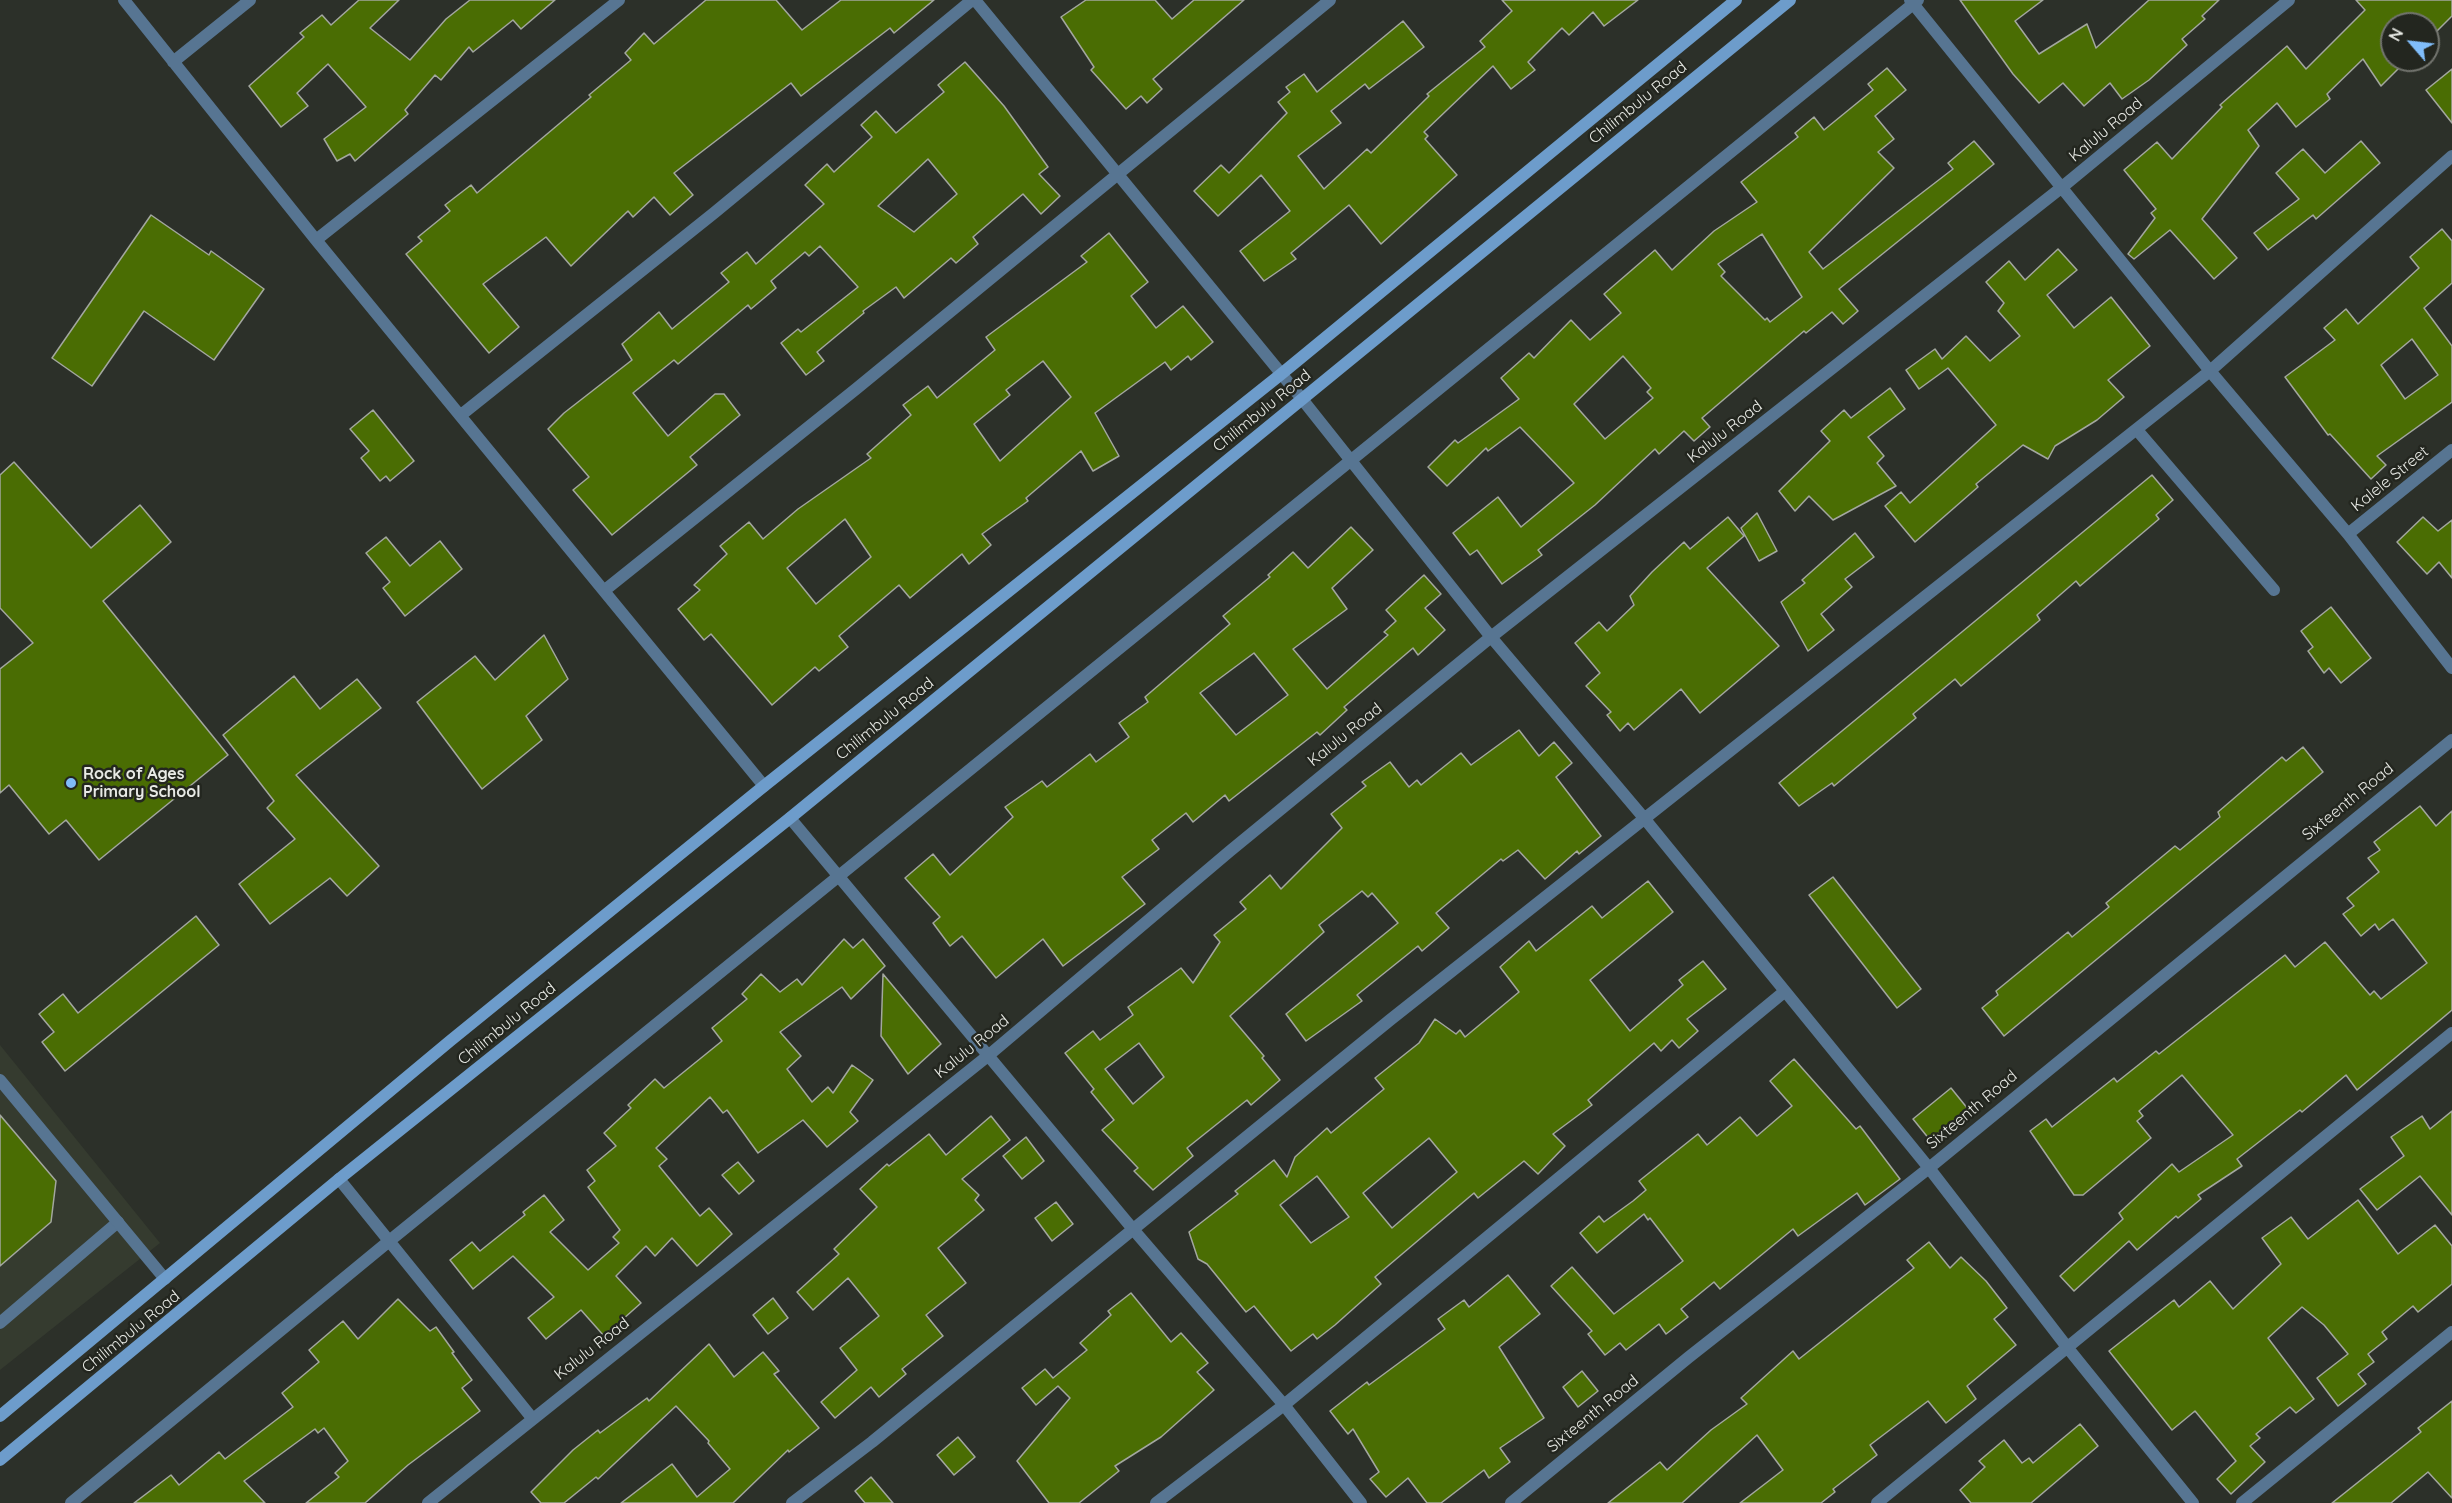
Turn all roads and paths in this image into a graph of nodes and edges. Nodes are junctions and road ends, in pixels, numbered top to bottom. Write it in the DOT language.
graph roads {
  1 [pos="124,0"];
  2 [pos="250,0"];
  3 [pos="619,0"];
  4 [pos="973,0"];
  5 [pos="1330,0"];
  6 [pos="1736,0"];
  7 [pos="1790,0"];
  8 [pos="2289,0"];
  9 [pos="1913,1"];
  10 [pos="173,62"];
  11 [pos="2452,156"];
  12 [pos="1117,174"];
  13 [pos="2061,188"];
  14 [pos="316,240"];
  15 [pos="2210,371"];
  16 [pos="1280,375"];
  17 [pos="1302,399"];
  18 [pos="461,416"];
  19 [pos="2137,430"];
  20 [pos="2452,450"];
  21 [pos="1351,460"];
  22 [pos="2348,534"];
  23 [pos="605,590"];
  24 [pos="2274,590"];
  25 [pos="1491,637"];
  26 [pos="2452,668"];
  27 [pos="2452,740"];
  28 [pos="764,786"];
  29 [pos="790,818"];
  30 [pos="1644,819"];
  31 [pos="839,876"];
  32 [pos="1784,992"];
  33 [pos="2452,1033"];
  34 [pos="989,1055"];
  35 [pos="0,1080"];
  36 [pos="1929,1168"];
  37 [pos="339,1179"];
  38 [pos="118,1222"];
  39 [pos="1132,1228"];
  40 [pos="388,1242"];
  41 [pos="165,1279"];
  42 [pos="0,1323"];
  43 [pos="2452,1332"];
  44 [pos="2067,1347"];
  45 [pos="1284,1405"];
  46 [pos="0,1416"];
  47 [pos="532,1418"];
  48 [pos="0,1460"];
  49 [pos="71,1503"];
  50 [pos="428,1503"];
  51 [pos="792,1503"];
  52 [pos="1156,1503"];
  53 [pos="1361,1503"];
  54 [pos="1511,1503"];
  55 [pos="1877,1503"];
  56 [pos="2193,1503"];
  57 [pos="2242,1503"];
  1 -- 10 [label="street"];
  2 -- 10 [label="street"];
  3 -- 14 [label="street"];
  4 -- 12 [label="street"];
  4 -- 18 [label="street"];
  5 -- 12 [label="street"];
  6 -- 16 [label="main road, Chilimbulu Road"];
  7 -- 17 [label="main road, Chilimbulu Road"];
  8 -- 13 [label="street, Kalulu Road"];
  9 -- 13 [label="street"];
  9 -- 21 [label="street"];
  10 -- 14 [label="street"];
  11 -- 15 [label="street"];
  12 -- 16 [label="street"];
  12 -- 23 [label="street"];
  13 -- 15 [label="street"];
  13 -- 25 [label="street, Kalulu Road"];
  14 -- 18 [label="street"];
  15 -- 19 [label="street"];
  15 -- 22 [label="street"];
  16 -- 17 [label="street"];
  16 -- 28 [label="main road, Chilimbulu Road"];
  17 -- 21 [label="street"];
  17 -- 29 [label="main road, Chilimbulu Road"];
  18 -- 23 [label="street"];
  19 -- 24 [label="street"];
  19 -- 30 [label="street"];
  20 -- 22 [label="street, Kalele Street"];
  21 -- 25 [label="street"];
  21 -- 31 [label="street"];
  22 -- 26 [label="street"];
  23 -- 28 [label="street"];
  25 -- 30 [label="street"];
  25 -- 34 [label="street, Kalulu Road"];
  27 -- 36 [label="street, Sixteenth Road"];
  28 -- 41 [label="main road, Chilimbulu Road"];
  29 -- 31 [label="street"];
  29 -- 37 [label="main road, Chilimbulu Road"];
  30 -- 32 [label="street"];
  30 -- 39 [label="street"];
  31 -- 34 [label="street"];
  31 -- 40 [label="street"];
  32 -- 36 [label="street"];
  32 -- 45 [label="street"];
  33 -- 44 [label="street"];
  34 -- 39 [label="street"];
  34 -- 47 [label="street, Kalulu Road"];
  35 -- 38 [label="street"];
  36 -- 44 [label="street"];
  36 -- 54 [label="street, Sixteenth Road"];
  37 -- 40 [label="street"];
  37 -- 48 [label="main road, Chilimbulu Road"];
  38 -- 41 [label="street"];
  38 -- 42 [label="street"];
  39 -- 45 [label="street"];
  39 -- 51 [label="street"];
  40 -- 47 [label="street"];
  40 -- 49 [label="street"];
  41 -- 46 [label="main road, Chilimbulu Road"];
  43 -- 57 [label="street"];
  44 -- 55 [label="street"];
  44 -- 56 [label="street"];
  45 -- 52 [label="street"];
  45 -- 53 [label="street"];
  47 -- 50 [label="street, Kalulu Road"];
}
